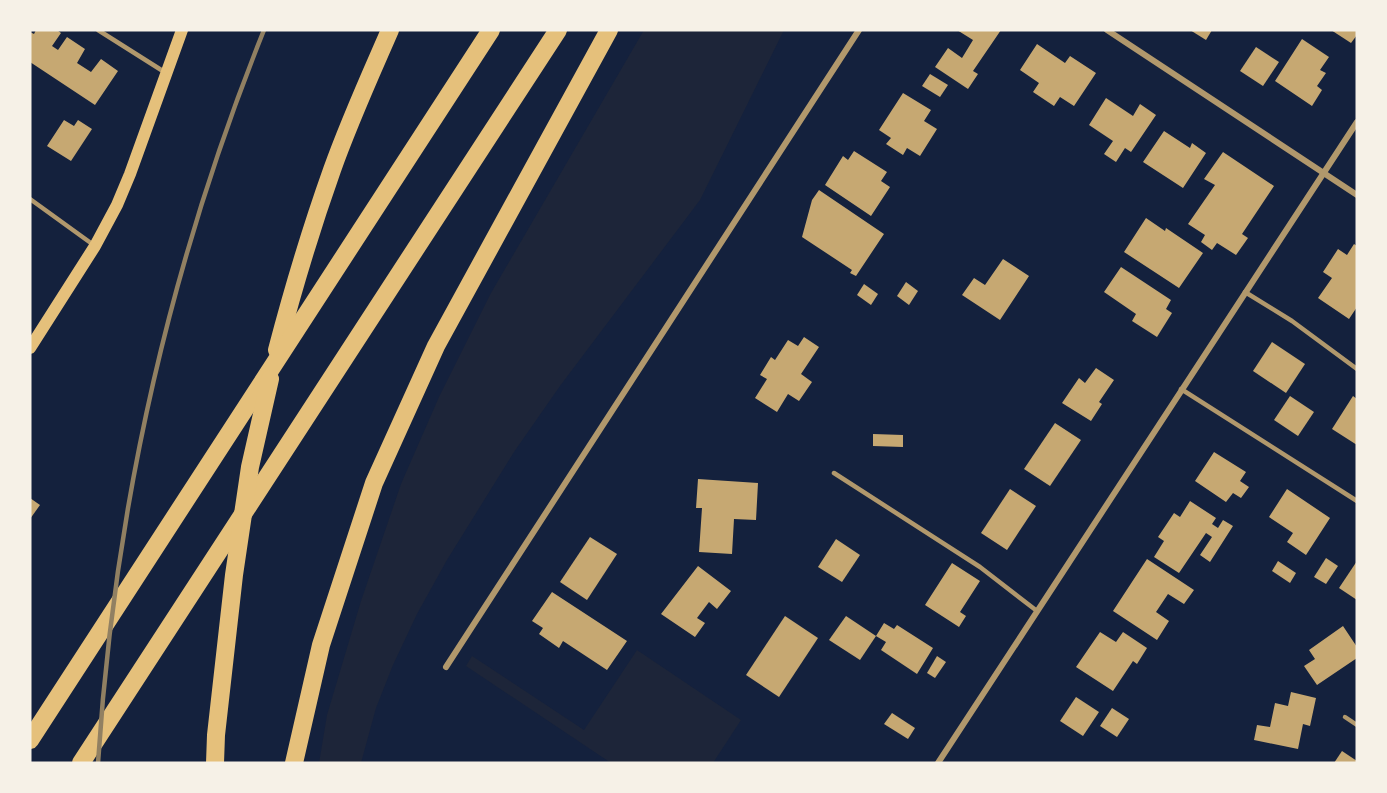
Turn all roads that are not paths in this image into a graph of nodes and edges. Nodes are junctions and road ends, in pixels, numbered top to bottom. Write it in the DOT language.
graph roads {
  1 [pos="98,30"];
  2 [pos="182,30"];
  3 [pos="390,30"];
  4 [pos="491,30"];
  5 [pos="558,30"];
  6 [pos="609,30"];
  7 [pos="859,30"];
  8 [pos="1107,30"];
  9 [pos="166,73"];
  10 [pos="1357,122"];
  11 [pos="1324,173"];
  12 [pos="1357,195"];
  13 [pos="30,199"];
  14 [pos="95,246"];
  15 [pos="1245,292"];
  16 [pos="30,348"];
  17 [pos="1357,369"];
  18 [pos="1182,389"];
  19 [pos="834,473"];
  20 [pos="1357,501"];
  21 [pos="1037,611"];
  22 [pos="446,668"];
  23 [pos="1346,717"];
  24 [pos="1357,725"];
  25 [pos="30,740"];
  26 [pos="81,763"];
  27 [pos="215,763"];
  28 [pos="294,763"];
  29 [pos="938,763"];
  1 -- 9 [label="lane"];
  2 -- 9 [label="main road"];
  3 -- 27 [label="highway"];
  4 -- 25 [label="highway"];
  5 -- 26 [label="highway"];
  6 -- 28 [label="highway"];
  7 -- 22 [label="street"];
  8 -- 11 [label="street"];
  9 -- 14 [label="main road"];
  10 -- 11 [label="street"];
  11 -- 12 [label="street"];
  11 -- 15 [label="street"];
  13 -- 14 [label="lane"];
  14 -- 16 [label="main road"];
  15 -- 17 [label="lane"];
  15 -- 18 [label="street"];
  18 -- 20 [label="lane"];
  18 -- 21 [label="street"];
  19 -- 21 [label="lane"];
  21 -- 29 [label="street"];
  23 -- 24 [label="lane"];
}
